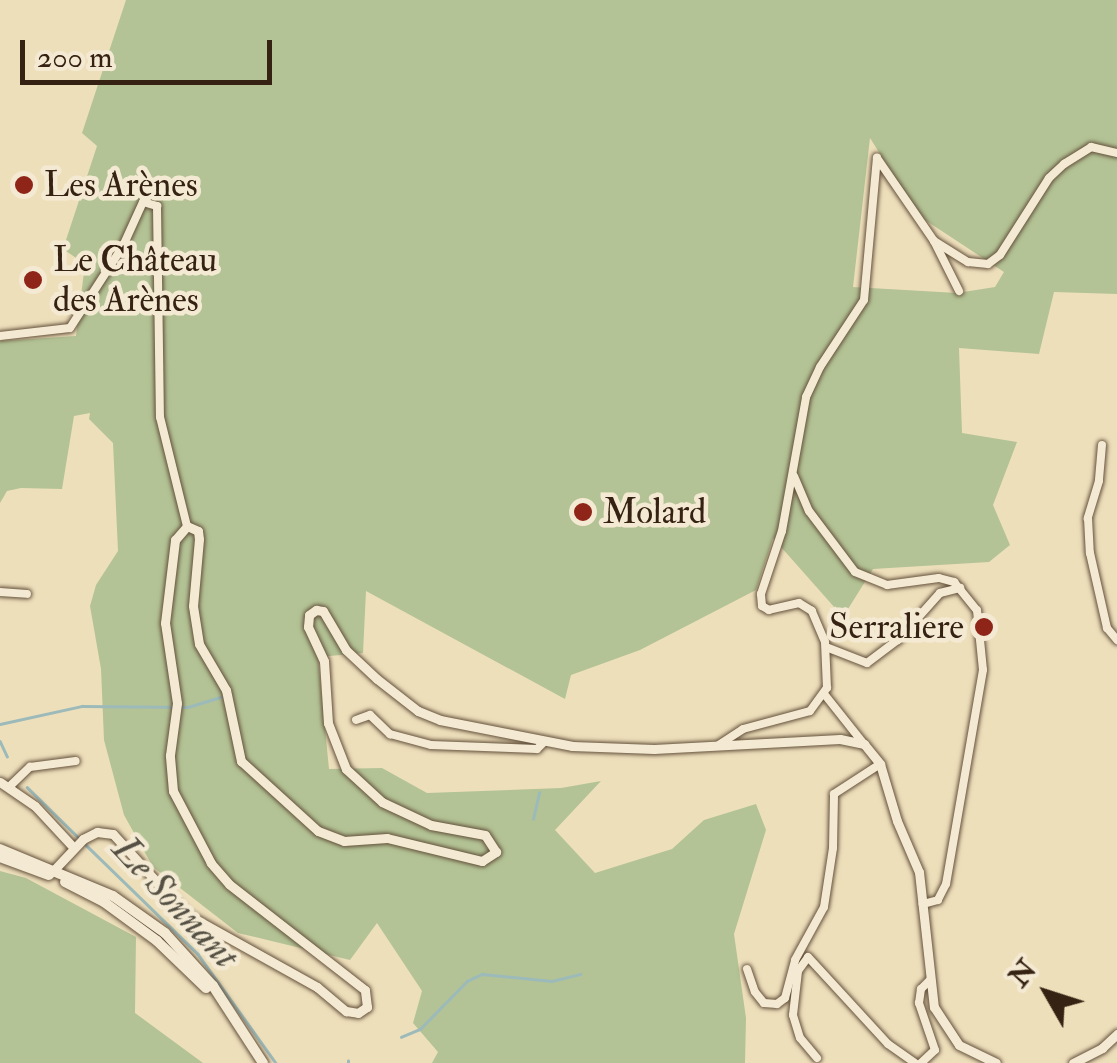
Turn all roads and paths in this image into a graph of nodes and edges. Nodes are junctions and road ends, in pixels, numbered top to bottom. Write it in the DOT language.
graph roads {
  1 [pos="1117,153"];
  2 [pos="934,242"];
  3 [pos="959,291"];
  4 [pos="0,336"];
  5 [pos="1102,445"];
  6 [pos="792,474"];
  7 [pos="188,526"];
  8 [pos="960,588"];
  9 [pos="0,592"];
  10 [pos="27,594"];
  11 [pos="1117,640"];
  12 [pos="826,647"];
  13 [pos="825,695"];
  14 [pos="356,720"];
  15 [pos="543,743"];
  16 [pos="864,744"];
  17 [pos="718,746"];
  18 [pos="76,761"];
  19 [pos="880,764"];
  20 [pos="4,784"];
  21 [pos="79,843"];
  22 [pos="0,849"];
  23 [pos="0,858"];
  24 [pos="51,873"];
  25 [pos="66,879"];
  26 [pos="923,904"];
  27 [pos="747,969"];
  28 [pos="930,980"];
  29 [pos="1117,1034"];
  30 [pos="817,1058"];
  31 [pos="263,1063"];
  32 [pos="918,1063"];
  33 [pos="996,1063"];
  34 [pos="1073,1063"];
  1 -- 2 [label="street"];
  2 -- 3 [label="street"];
  2 -- 6 [label="street"];
  4 -- 7 [label="street"];
  5 -- 11 [label="street"];
  6 -- 8 [label="street"];
  6 -- 12 [label="street"];
  7 -- 15 [label="street"];
  7 -- 21 [label="street"];
  8 -- 12 [label="street"];
  8 -- 26 [label="street"];
  9 -- 10 [label="street"];
  12 -- 13 [label="street"];
  13 -- 16 [label="street"];
  13 -- 17 [label="street"];
  14 -- 15 [label="street"];
  15 -- 17 [label="street"];
  16 -- 17 [label="street"];
  16 -- 19 [label="street"];
  18 -- 20 [label="street"];
  19 -- 26 [label="street"];
  19 -- 27 [label="street"];
  20 -- 21 [label="street"];
  21 -- 24 [label="street"];
  21 -- 25 [label="street"];
  22 -- 24 [label="main road"];
  23 -- 24 [label="main road"];
  24 -- 25 [label="main road"];
  25 -- 31 [label="main road"];
  26 -- 28 [label="street"];
  28 -- 32 [label="street"];
  28 -- 33 [label="street"];
  29 -- 34 [label="street"];
  30 -- 32 [label="street"];
}
